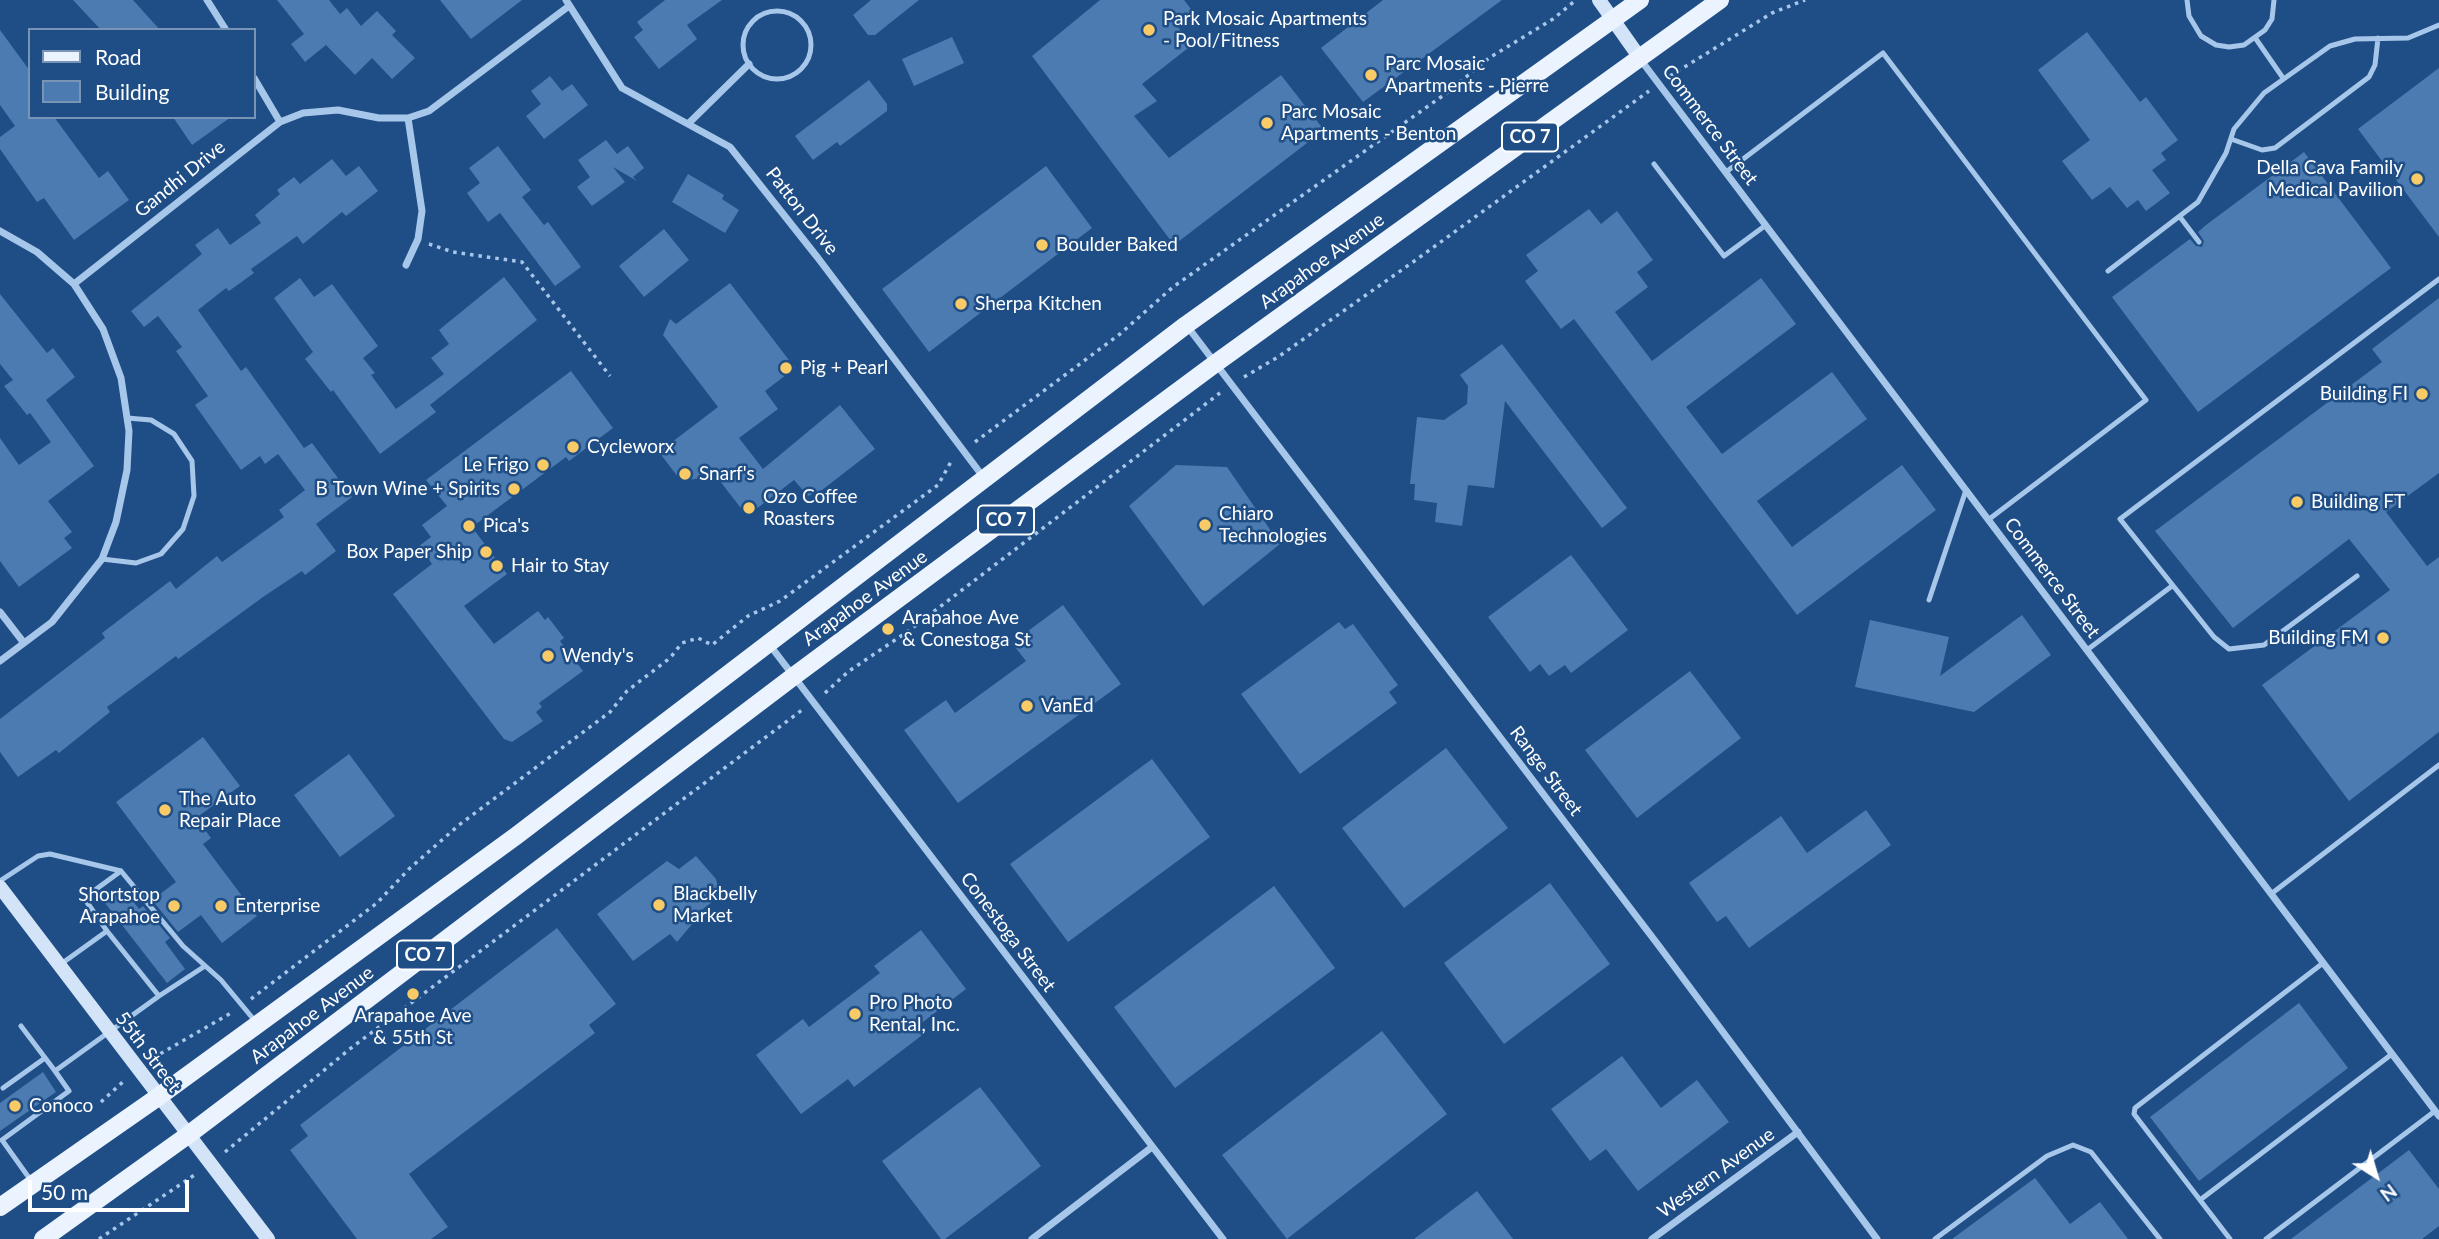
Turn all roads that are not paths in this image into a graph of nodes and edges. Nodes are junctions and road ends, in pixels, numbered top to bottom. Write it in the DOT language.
graph roads {
  1 [pos="207,0"];
  2 [pos="1599,0"];
  3 [pos="1640,0"];
  4 [pos="1720,0"];
  5 [pos="2188,0"];
  6 [pos="2274,0"];
  7 [pos="567,3"];
  8 [pos="1612,19"];
  9 [pos="2439,25"];
  10 [pos="225,28"];
  11 [pos="2378,38"];
  12 [pos="2256,39"];
  13 [pos="1640,58"];
  14 [pos="749,64"];
  15 [pos="2283,78"];
  16 [pos="256,81"];
  17 [pos="408,118"];
  18 [pos="280,122"];
  19 [pos="690,122"];
  20 [pos="2231,139"];
  21 [pos="1654,164"];
  22 [pos="1726,172"];
  23 [pos="2180,217"];
  24 [pos="1766,225"];
  25 [pos="0,231"];
  26 [pos="2199,242"];
  27 [pos="406,265"];
  28 [pos="2108,271"];
  29 [pos="2439,279"];
  30 [pos="74,284"];
  31 [pos="1186,325"];
  32 [pos="1216,363"];
  33 [pos="127,418"];
  34 [pos="984,478"];
  35 [pos="1966,489"];
  36 [pos="1988,520"];
  37 [pos="102,559"];
  38 [pos="2357,576"];
  39 [pos="2172,586"];
  40 [pos="1929,600"];
  41 [pos="0,612"];
  42 [pos="24,643"];
  43 [pos="769,643"];
  44 [pos="2087,650"];
  45 [pos="0,661"];
  46 [pos="794,677"];
  47 [pos="2439,765"];
  48 [pos="121,870"];
  49 [pos="0,881"];
  50 [pos="0,887"];
  51 [pos="2271,894"];
  52 [pos="107,931"];
  53 [pos="2323,963"];
  54 [pos="59,966"];
  55 [pos="205,966"];
  56 [pos="159,996"];
  57 [pos="257,1024"];
  58 [pos="21,1026"];
  59 [pos="108,1031"];
  60 [pos="2392,1054"];
  61 [pos="45,1058"];
  62 [pos="55,1072"];
  63 [pos="15,1079"];
  64 [pos="3,1088"];
  65 [pos="21,1088"];
  66 [pos="158,1097"];
  67 [pos="34,1107"];
  68 [pos="39,1114"];
  69 [pos="2437,1114"];
  70 [pos="12,1122"];
  71 [pos="17,1129"];
  72 [pos="1798,1132"];
  73 [pos="187,1135"];
  74 [pos="1,1141"];
  75 [pos="1152,1147"];
  76 [pos="34,1184"];
  77 [pos="2200,1200"];
  78 [pos="0,1208"];
  79 [pos="43,1239"];
  80 [pos="268,1239"];
  81 [pos="1032,1239"];
  82 [pos="1223,1239"];
  83 [pos="1652,1239"];
  84 [pos="1877,1239"];
  85 [pos="1935,1239"];
  86 [pos="2160,1239"];
  87 [pos="2230,1239"];
  88 [pos="2266,1239"];
  1 -- 10 [label="street"];
  2 -- 8 [label="main road"];
  3 -- 8 [label="main road, Arapahoe Avenue / CO 7"];
  4 -- 13 [label="main road, Arapahoe Avenue / CO 7"];
  5 -- 12 [label="lane"];
  6 -- 12 [label="lane"];
  7 -- 17 [label="street, Gandhi Drive"];
  7 -- 19 [label="street, Patton Drive"];
  8 -- 13 [label="main road"];
  8 -- 31 [label="main road, Arapahoe Avenue / CO 7"];
  9 -- 11 [label="lane"];
  11 -- 15 [label="lane"];
  11 -- 20 [label="lane"];
  12 -- 15 [label="lane"];
  13 -- 22 [label="street, Commerce Street"];
  13 -- 32 [label="main road, Arapahoe Avenue / CO 7"];
  14 -- 14 [label="lane"];
  14 -- 19 [label="street"];
  15 -- 20 [label="lane"];
  16 -- 18 [label="street"];
  17 -- 18 [label="street, Gandhi Drive"];
  17 -- 27 [label="street"];
  18 -- 30 [label="street, Gandhi Drive"];
  19 -- 34 [label="street, Patton Drive"];
  20 -- 23 [label="lane"];
  21 -- 24 [label="lane"];
  22 -- 24 [label="street, Commerce Street"];
  22 -- 36 [label="lane"];
  23 -- 26 [label="lane"];
  23 -- 28 [label="lane"];
  24 -- 35 [label="street, Commerce Street"];
  25 -- 30 [label="street"];
  29 -- 39 [label="lane"];
  30 -- 33 [label="street"];
  31 -- 32 [label="street, Range Street"];
  31 -- 34 [label="main road, Arapahoe Avenue / CO 7"];
  32 -- 46 [label="main road, Arapahoe Avenue / CO 7"];
  32 -- 72 [label="street, Range Street"];
  33 -- 37 [label="street"];
  33 -- 37 [label="lane"];
  34 -- 43 [label="main road, Arapahoe Avenue / CO 7"];
  35 -- 36 [label="street, Commerce Street"];
  35 -- 40 [label="lane"];
  36 -- 44 [label="street, Commerce Street"];
  37 -- 42 [label="street"];
  38 -- 39 [label="lane"];
  39 -- 44 [label="lane"];
  41 -- 42 [label="street"];
  42 -- 45 [label="street"];
  43 -- 46 [label="street, Conestoga Street"];
  43 -- 57 [label="main road, Arapahoe Avenue / CO 7"];
  44 -- 51 [label="street, Commerce Street"];
  46 -- 73 [label="main road, Arapahoe Avenue / CO 7"];
  46 -- 75 [label="street, Conestoga Street"];
  47 -- 51 [label="lane"];
  48 -- 49 [label="lane"];
  48 -- 52 [label="lane"];
  48 -- 55 [label="lane"];
  50 -- 54 [label="main road, 55th Street"];
  51 -- 53 [label="street, Commerce Street"];
  52 -- 54 [label="lane"];
  52 -- 56 [label="lane"];
  53 -- 60 [label="street, Commerce Street"];
  53 -- 77 [label="lane"];
  54 -- 59 [label="main road, 55th Street"];
  55 -- 56 [label="lane"];
  55 -- 57 [label="lane"];
  56 -- 59 [label="lane"];
  57 -- 66 [label="main road, Arapahoe Avenue / CO 7"];
  58 -- 61 [label="lane"];
  59 -- 62 [label="lane"];
  59 -- 66 [label="main road, 55th Street"];
  60 -- 69 [label="street, Commerce Street"];
  60 -- 77 [label="lane"];
  61 -- 62 [label="lane"];
  61 -- 63 [label="lane"];
  62 -- 68 [label="lane"];
  63 -- 64 [label="lane"];
  63 -- 65 [label="lane"];
  66 -- 73 [label="main road, 55th Street"];
  66 -- 76 [label="main road, Arapahoe Avenue / CO 7"];
  67 -- 68 [label="lane"];
  68 -- 71 [label="lane"];
  69 -- 88 [label="lane"];
  70 -- 71 [label="lane"];
  71 -- 74 [label="lane"];
  72 -- 83 [label="street, Western Avenue"];
  72 -- 84 [label="street, Range Street"];
  73 -- 79 [label="main road, Arapahoe Avenue / CO 7"];
  73 -- 80 [label="main road, 55th Street"];
  74 -- 76 [label="lane"];
  75 -- 81 [label="street"];
  75 -- 82 [label="street, Conestoga Street"];
  76 -- 78 [label="main road, Arapahoe Avenue / CO 7"];
  77 -- 87 [label="lane"];
  85 -- 86 [label="lane"];
}
